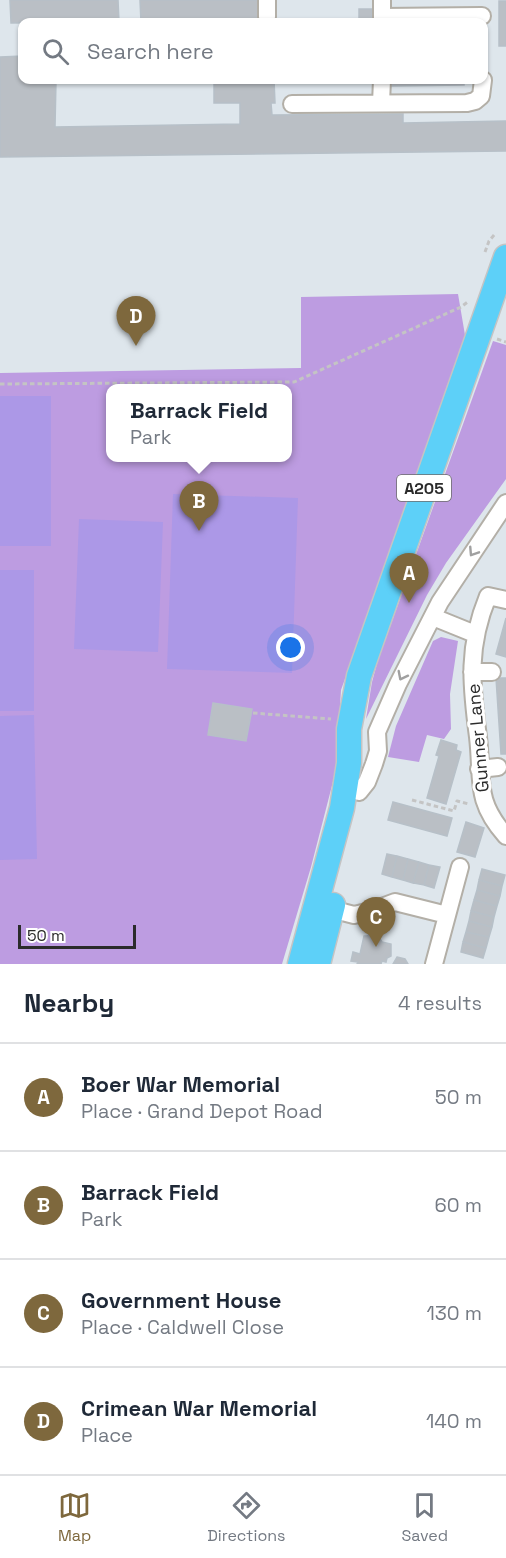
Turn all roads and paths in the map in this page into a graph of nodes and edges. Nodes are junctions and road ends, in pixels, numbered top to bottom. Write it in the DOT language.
graph roads {
  1 [pos="267,0"];
  2 [pos="382,13"];
  3 [pos="482,13"];
  4 [pos="267,17"];
  5 [pos="382,84"];
  6 [pos="482,84"];
  7 [pos="381,103"];
  8 [pos="292,104"];
  9 [pos="506,257"];
  10 [pos="461,308"];
  11 [pos="0,384"];
  12 [pos="506,503"];
  13 [pos="506,600"];
  14 [pos="433,616"];
  15 [pos="475,634"];
  16 [pos="472,672"];
  17 [pos="492,672"];
  18 [pos="253,713"];
  19 [pos="355,730"];
  20 [pos="498,767"];
  21 [pos="479,769"];
  22 [pos="412,800"];
  23 [pos="485,804"];
  24 [pos="506,836"];
  25 [pos="460,867"];
  26 [pos="324,907"];
  27 [pos="447,915"];
  28 [pos="300,964"];
  29 [pos="318,964"];
  30 [pos="434,964"];
  1 -- 4 [label="street"];
  2 -- 3 [label="street"];
  5 -- 7 [label="street"];
  6 -- 7 [label="street"];
  7 -- 8 [label="street"];
  9 -- 19 [label="highway, A205"];
  10 -- 11 [label="path"];
  12 -- 14 [label="street, one-way"];
  13 -- 15 [label="street, Gunner Lane"];
  14 -- 15 [label="street"];
  14 -- 19 [label="street, one-way"];
  15 -- 16 [label="street, Gunner Lane"];
  16 -- 17 [label="street"];
  16 -- 21 [label="street, Gunner Lane"];
  18 -- 19 [label="path"];
  19 -- 26 [label="highway, A205"];
  19 -- 26 [label="highway, A205"];
  20 -- 21 [label="street"];
  21 -- 23 [label="street, Gunner Lane"];
  22 -- 23 [label="path"];
  23 -- 24 [label="street, Gunner Lane"];
  25 -- 27 [label="street"];
  26 -- 27 [label="street"];
  26 -- 28 [label="highway, A205"];
  26 -- 29 [label="highway, A205"];
  27 -- 30 [label="street"];
}
